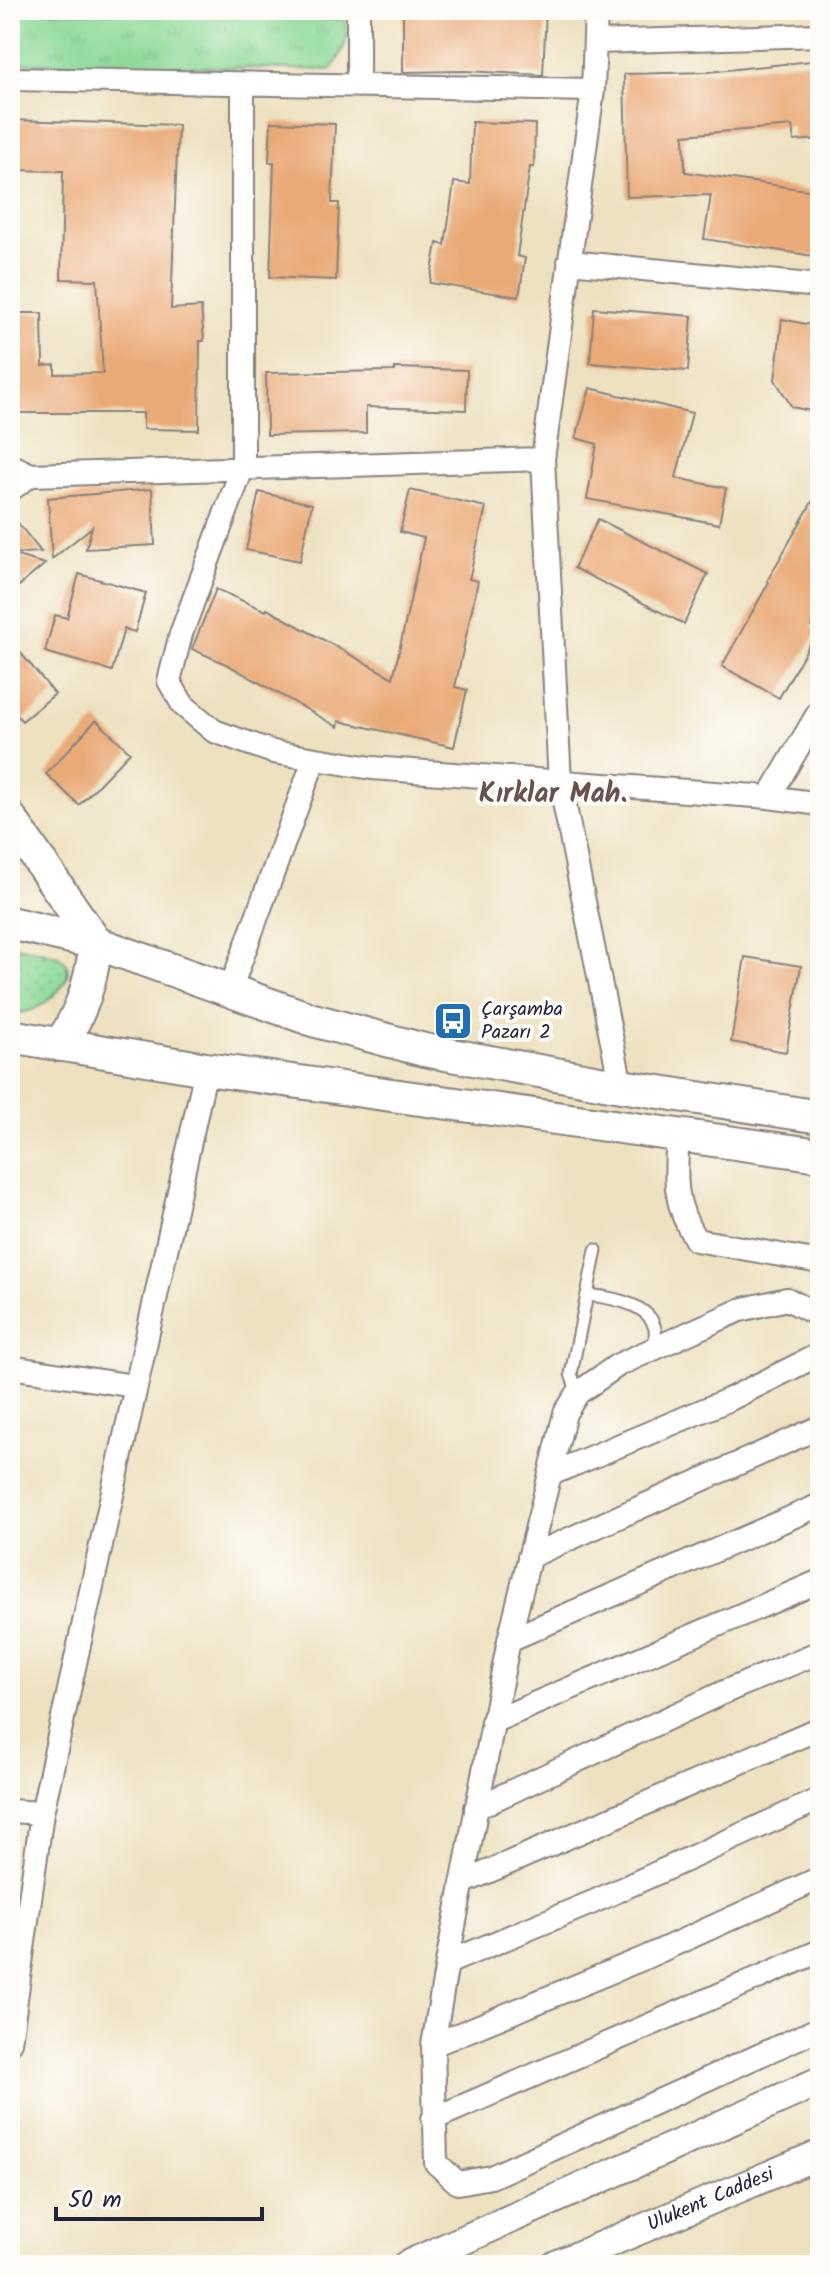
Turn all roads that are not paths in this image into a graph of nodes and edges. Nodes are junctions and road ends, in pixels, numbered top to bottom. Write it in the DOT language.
graph roads {
  1 [pos="358,10"];
  2 [pos="596,10"];
  3 [pos="820,35"];
  4 [pos="596,42"];
  5 [pos="10,79"];
  6 [pos="243,84"];
  7 [pos="358,86"];
  8 [pos="593,90"];
  9 [pos="569,262"];
  10 [pos="820,286"];
  11 [pos="543,459"];
  12 [pos="10,465"];
  13 [pos="243,466"];
  14 [pos="31,475"];
  15 [pos="10,490"];
  16 [pos="820,710"];
  17 [pos="314,760"];
  18 [pos="560,782"];
  19 [pos="769,797"];
  20 [pos="820,804"];
  21 [pos="10,818"];
  22 [pos="10,923"];
  23 [pos="96,943"];
  24 [pos="229,993"];
  25 [pos="10,1036"];
  26 [pos="60,1045"];
  27 [pos="206,1069"];
  28 [pos="621,1086"];
  29 [pos="820,1117"];
  30 [pos="678,1135"];
  31 [pos="820,1155"];
  32 [pos="596,1250"];
  33 [pos="820,1262"];
  34 [pos="587,1295"];
  35 [pos="820,1316"];
  36 [pos="654,1349"];
  37 [pos="820,1354"];
  38 [pos="10,1367"];
  39 [pos="134,1386"];
  40 [pos="578,1393"];
  41 [pos="820,1427"];
  42 [pos="551,1474"];
  43 [pos="820,1505"];
  44 [pos="529,1557"];
  45 [pos="820,1581"];
  46 [pos="509,1640"];
  47 [pos="820,1652"];
  48 [pos="492,1722"];
  49 [pos="820,1728"];
  50 [pos="820,1799"];
  51 [pos="476,1808"];
  52 [pos="10,1811"];
  53 [pos="42,1813"];
  54 [pos="820,1878"];
  55 [pos="462,1883"];
  56 [pos="820,1951"];
  57 [pos="447,1963"];
  58 [pos="820,2028"];
  59 [pos="10,2042"];
  60 [pos="433,2045"];
  61 [pos="820,2081"];
  62 [pos="433,2119"];
  63 [pos="817,2163"];
  64 [pos="407,2265"];
  65 [pos="556,2265"];
  1 -- 7 [label="street"];
  2 -- 4 [label="street"];
  3 -- 4 [label="street"];
  4 -- 8 [label="street"];
  5 -- 6 [label="street"];
  6 -- 7 [label="street"];
  6 -- 13 [label="street"];
  7 -- 8 [label="street"];
  8 -- 9 [label="street"];
  9 -- 10 [label="street"];
  9 -- 11 [label="street"];
  11 -- 13 [label="street"];
  11 -- 18 [label="street"];
  12 -- 14 [label="street"];
  13 -- 14 [label="street"];
  13 -- 17 [label="street"];
  14 -- 15 [label="street"];
  16 -- 19 [label="street"];
  17 -- 18 [label="street"];
  17 -- 24 [label="street"];
  18 -- 19 [label="street"];
  18 -- 28 [label="street"];
  19 -- 20 [label="street"];
  21 -- 23 [label="main road"];
  22 -- 23 [label="main road"];
  23 -- 24 [label="main road"];
  23 -- 26 [label="main road"];
  24 -- 28 [label="main road"];
  25 -- 26 [label="main road"];
  26 -- 27 [label="main road"];
  27 -- 30 [label="main road"];
  27 -- 39 [label="street"];
  28 -- 29 [label="main road"];
  30 -- 31 [label="main road"];
  30 -- 33 [label="street"];
  32 -- 34 [label="lane"];
  34 -- 36 [label="lane"];
  34 -- 40 [label="lane"];
  35 -- 36 [label="street"];
  36 -- 40 [label="street"];
  37 -- 42 [label="street"];
  38 -- 39 [label="street"];
  39 -- 53 [label="street"];
  40 -- 42 [label="street"];
  41 -- 44 [label="street"];
  42 -- 44 [label="street"];
  43 -- 46 [label="street"];
  44 -- 46 [label="street"];
  45 -- 48 [label="street"];
  46 -- 48 [label="street"];
  47 -- 51 [label="street"];
  48 -- 51 [label="street"];
  49 -- 55 [label="street"];
  50 -- 57 [label="street"];
  51 -- 55 [label="street"];
  52 -- 53 [label="street"];
  53 -- 59 [label="street"];
  54 -- 60 [label="street"];
  55 -- 57 [label="street"];
  56 -- 62 [label="street"];
  57 -- 60 [label="street"];
  58 -- 62 [label="street"];
  60 -- 62 [label="street"];
  61 -- 64 [label="street"];
  63 -- 65 [label="street, Ulukent Caddesi"];
}
